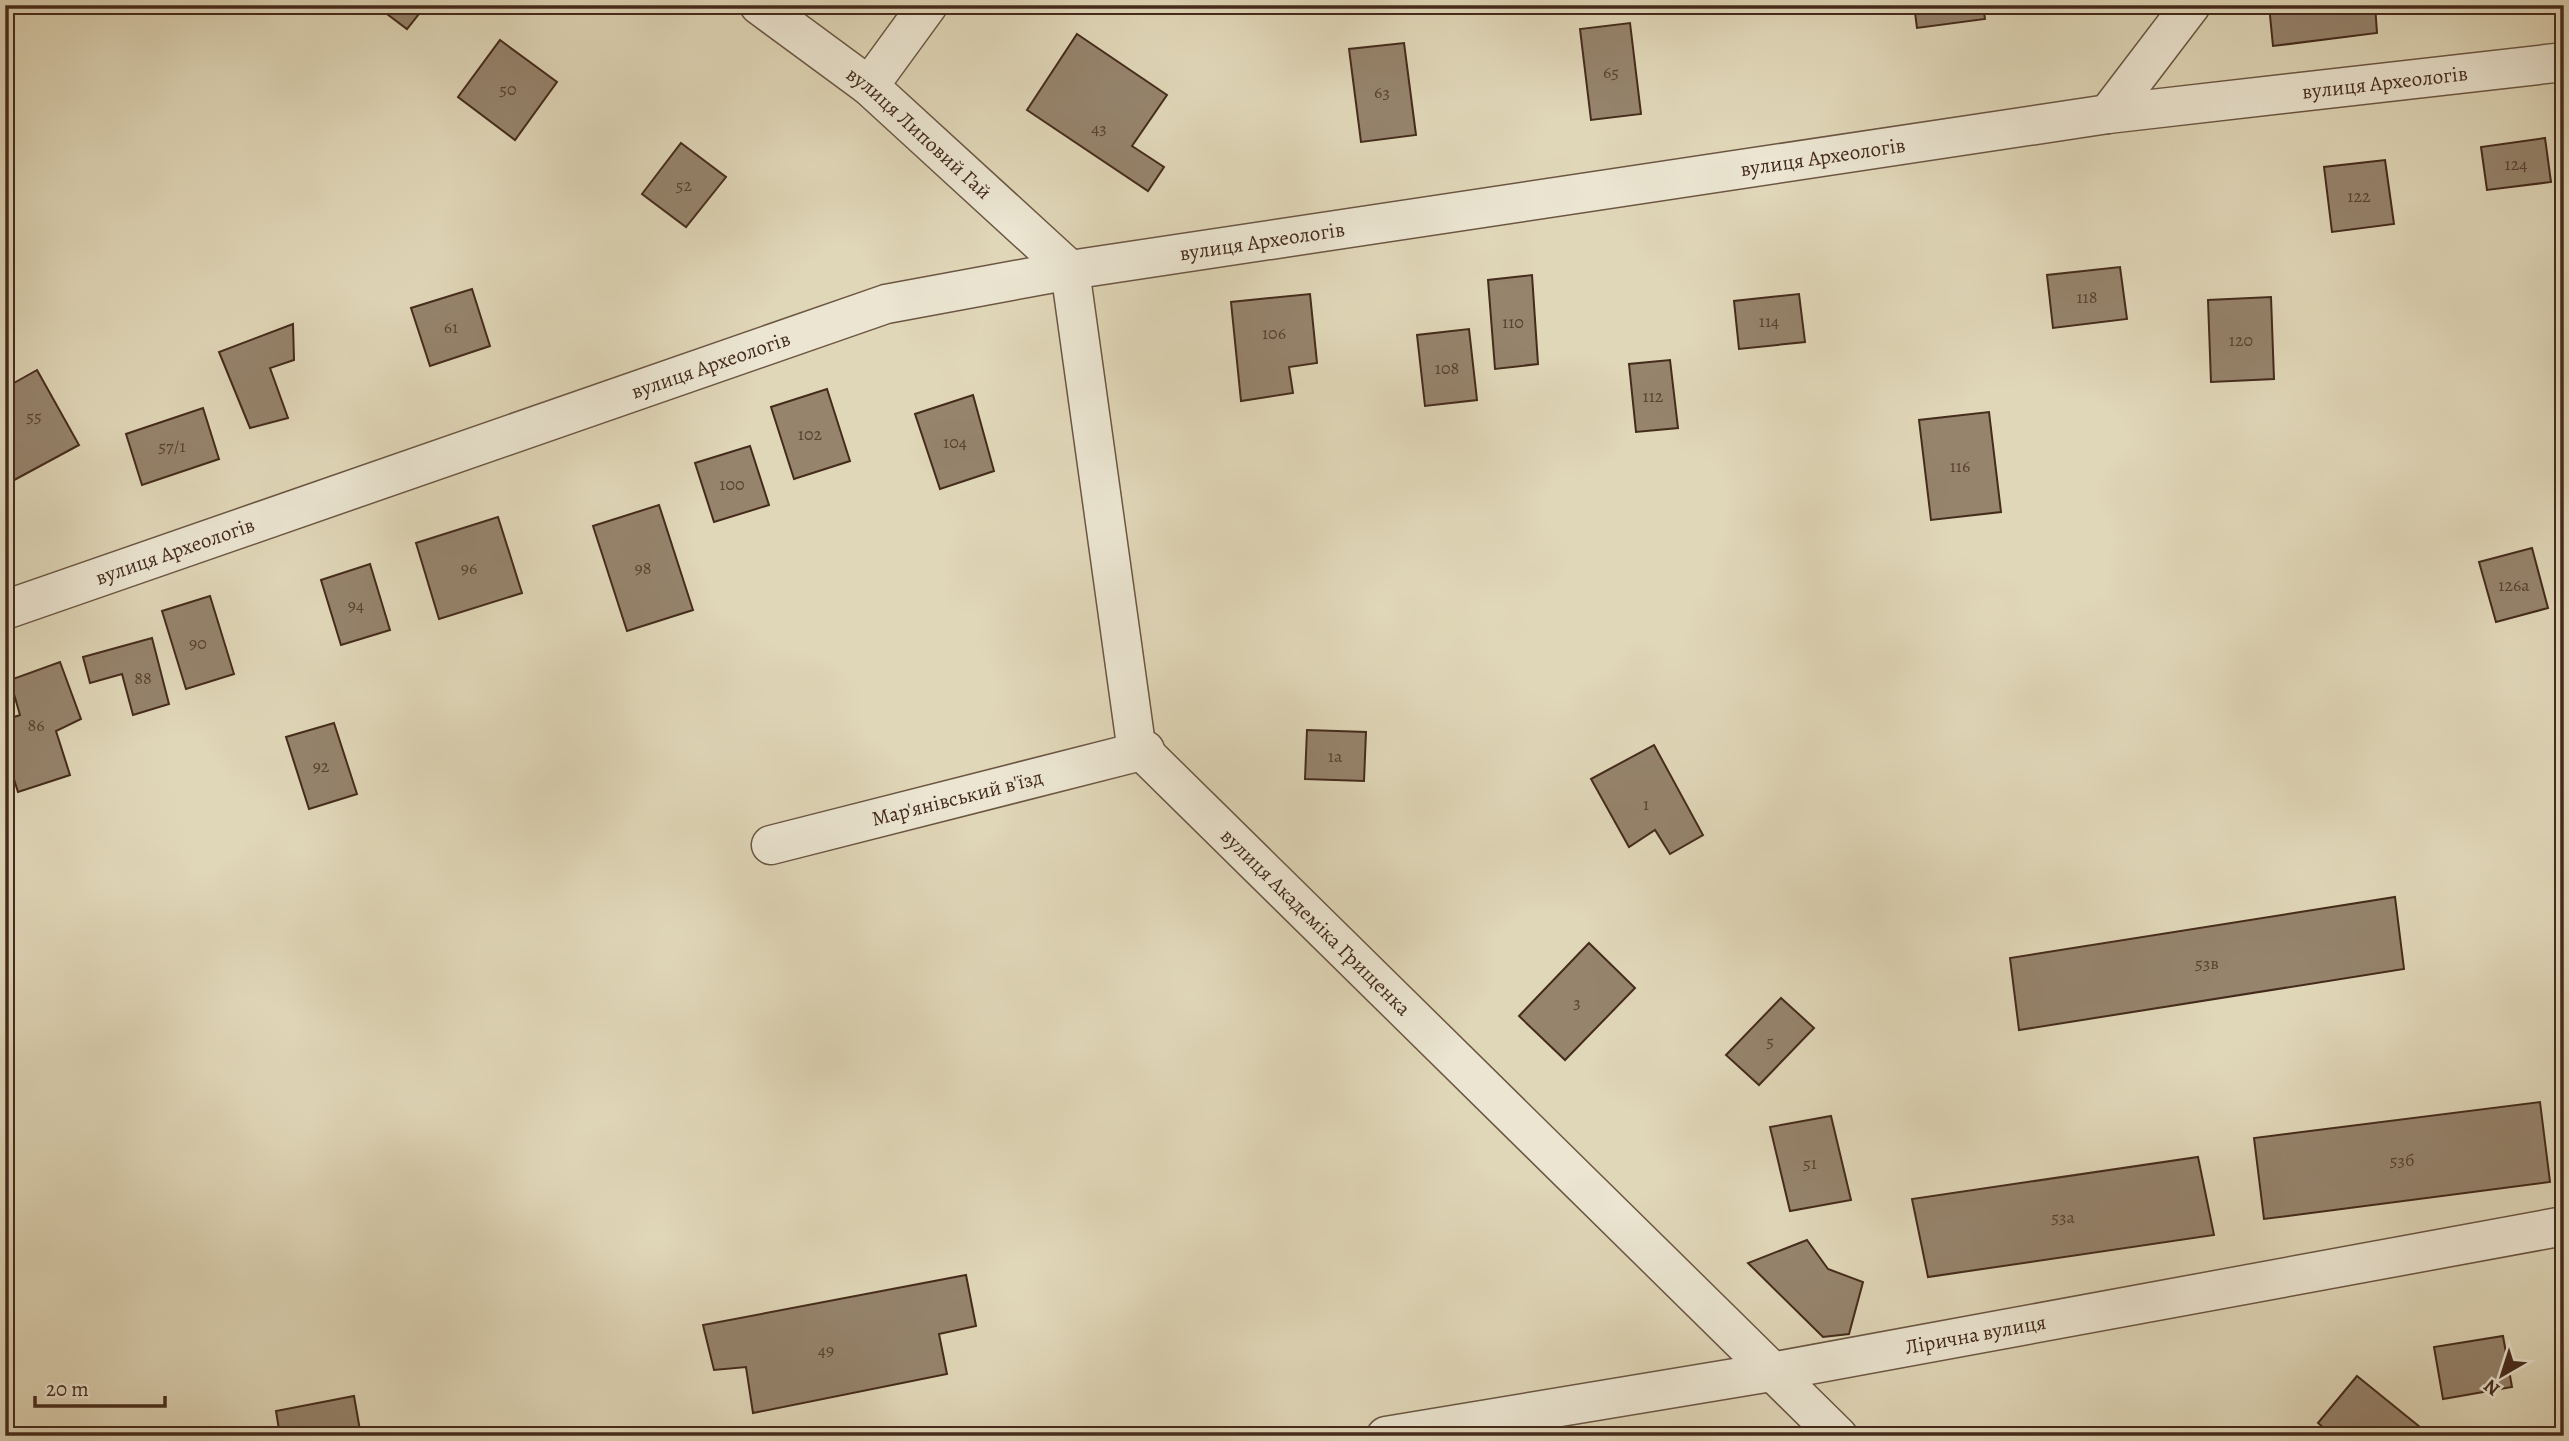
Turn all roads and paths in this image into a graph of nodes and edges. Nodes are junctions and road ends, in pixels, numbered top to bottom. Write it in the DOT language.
graph roads {
  1 [pos="759,5"];
  2 [pos="928,5"];
  3 [pos="2191,5"];
  4 [pos="2564,62"];
  5 [pos="869,86"];
  6 [pos="2108,114"];
  7 [pos="1070,270"];
  8 [pos="5,610"];
  9 [pos="1143,750"];
  10 [pos="771,845"];
  11 [pos="2564,1226"];
  12 [pos="1771,1373"];
  13 [pos="1386,1436"];
  14 [pos="1838,1436"];
  1 -- 5 [label="street, вулиця Липовий Гай"];
  2 -- 5 [label="street"];
  3 -- 6 [label="street"];
  4 -- 6 [label="street, вулиця Археологів"];
  5 -- 7 [label="street, вулиця Липовий Гай"];
  6 -- 7 [label="street, вулиця Археологів"];
  7 -- 8 [label="street, вулиця Археологів"];
  7 -- 9 [label="street, вулиця Академіка Грищенка"];
  9 -- 10 [label="street, Мар'янівський в'їзд"];
  9 -- 12 [label="street, вулиця Академіка Грищенка"];
  11 -- 12 [label="street, Лірична вулиця"];
  12 -- 13 [label="street, Лірична вулиця"];
  12 -- 14 [label="street, вулиця Академіка Грищенка"];
}
